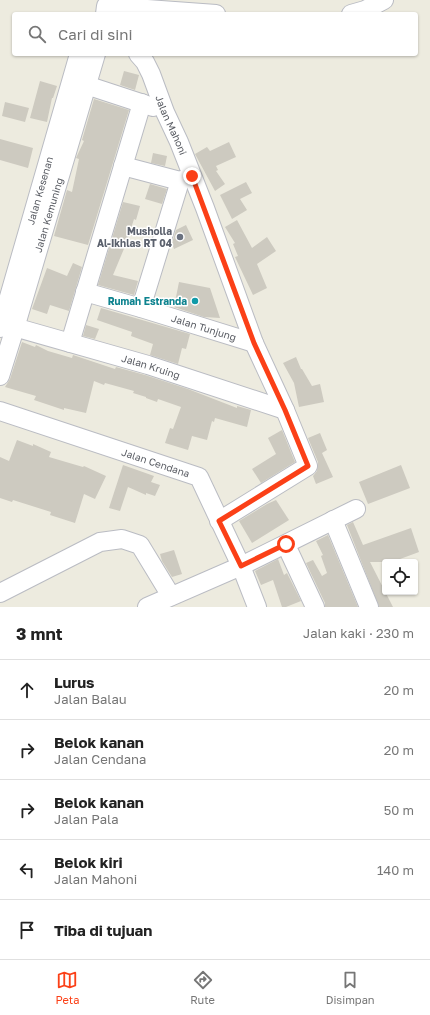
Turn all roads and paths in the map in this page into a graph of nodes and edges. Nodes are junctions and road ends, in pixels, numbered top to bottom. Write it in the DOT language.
graph roads {
  1 [pos="384,0"];
  2 [pos="106,7"];
  3 [pos="185,12"];
  4 [pos="358,12"];
  5 [pos="78,56"];
  6 [pos="95,56"];
  7 [pos="140,56"];
  8 [pos="86,85"];
  9 [pos="142,103"];
  10 [pos="165,112"];
  11 [pos="123,166"];
  12 [pos="186,178"];
  13 [pos="85,292"];
  14 [pos="141,308"];
  15 [pos="4,326"];
  16 [pos="70,343"];
  17 [pos="254,343"];
  18 [pos="0,376"];
  19 [pos="285,410"];
  20 [pos="0,411"];
  21 [pos="356,510"];
  22 [pos="333,520"];
  23 [pos="219,521"];
  24 [pos="286,544"];
  25 [pos="241,566"];
  26 [pos="0,593"];
  27 [pos="159,603"];
  28 [pos="257,607"];
  29 [pos="315,607"];
  30 [pos="369,607"];
  1 -- 4 [label="street"];
  2 -- 3 [label="street"];
  5 -- 15 [label="street, Jalan Kesenan"];
  6 -- 8 [label="street, Jalan Kemuning"];
  7 -- 10 [label="street, Jalan Mahoni"];
  8 -- 9 [label="street"];
  8 -- 15 [label="street, Jalan Kemuning"];
  9 -- 10 [label="street"];
  9 -- 11 [label="street"];
  10 -- 12 [label="street, Jalan Mahoni"];
  11 -- 12 [label="street"];
  11 -- 13 [label="street"];
  12 -- 14 [label="street"];
  12 -- 17 [label="street, Jalan Mahoni"];
  13 -- 14 [label="street, Jalan Tunjung"];
  13 -- 16 [label="street"];
  14 -- 17 [label="street, Jalan Tunjung"];
  15 -- 16 [label="street, Jalan Kruing"];
  15 -- 18 [label="street, Jalan Kemuning"];
  16 -- 19 [label="street, Jalan Kruing"];
  17 -- 19 [label="street, Jalan Mahoni"];
  19 -- 23 [label="street, Jalan Mahoni"];
  20 -- 23 [label="street, Jalan Cendana"];
  21 -- 22 [label="street"];
  22 -- 24 [label="street"];
  22 -- 30 [label="street"];
  23 -- 25 [label="street, Jalan Cendana"];
  24 -- 25 [label="street"];
  24 -- 29 [label="street"];
  25 -- 27 [label="street"];
  25 -- 28 [label="street, Jalan Cendana"];
  26 -- 27 [label="street"];
}
